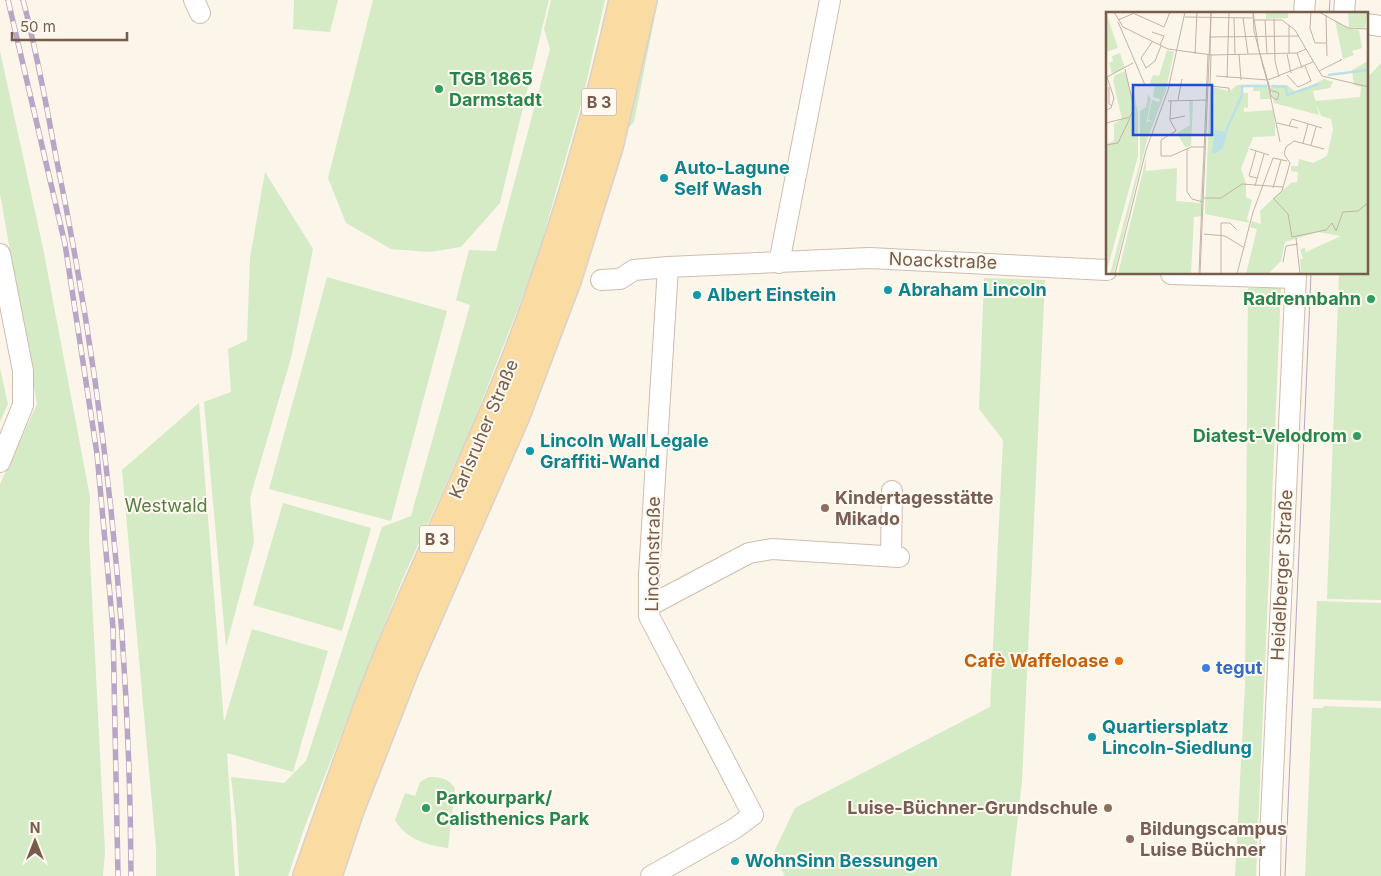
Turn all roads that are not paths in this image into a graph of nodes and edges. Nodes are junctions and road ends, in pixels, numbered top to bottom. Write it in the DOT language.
graph roads {
  1 [pos="622,0"];
  2 [pos="644,0"];
  3 [pos="830,0"];
  4 [pos="1368,24"];
  5 [pos="1381,26"];
  6 [pos="0,254"];
  7 [pos="779,263"];
  8 [pos="668,267"];
  9 [pos="1106,270"];
  10 [pos="1234,275"];
  11 [pos="1296,276"];
  12 [pos="601,280"];
  13 [pos="0,462"];
  14 [pos="892,491"];
  15 [pos="649,606"];
  16 [pos="306,876"];
  17 [pos="329,876"];
  18 [pos="652,876"];
  19 [pos="1270,876"];
  1 -- 16 [label="main road, Karlsruher Straße / B 3"];
  2 -- 17 [label="main road, Karlsruher Straße / B 3"];
  3 -- 7 [label="street"];
  4 -- 5 [label="street"];
  6 -- 13 [label="street"];
  7 -- 8 [label="street, Noackstraße"];
  7 -- 9 [label="street, Noackstraße"];
  8 -- 12 [label="street, Noackstraße"];
  8 -- 15 [label="street, Lincolnstraße"];
  10 -- 11 [label="street"];
  11 -- 19 [label="street, Heidelberger Straße"];
  14 -- 15 [label="street"];
  15 -- 18 [label="street, Lincolnstraße"];
}
